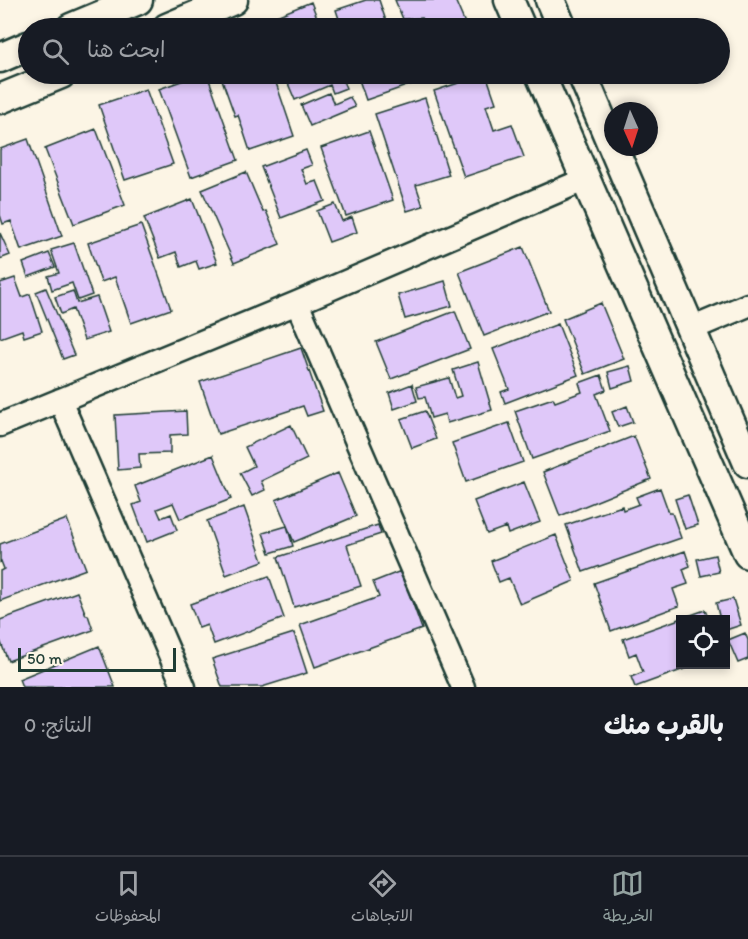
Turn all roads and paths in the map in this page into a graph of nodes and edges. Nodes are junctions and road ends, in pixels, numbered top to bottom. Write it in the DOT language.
graph roads {
  1 [pos="138,0"];
  2 [pos="233,0"];
  3 [pos="509,0"];
  4 [pos="550,0"];
  5 [pos="95,18"];
  6 [pos="190,18"];
  7 [pos="517,18"];
  8 [pos="558,18"];
  9 [pos="18,50"];
  10 [pos="0,58"];
  11 [pos="37,84"];
  12 [pos="544,84"];
  13 [pos="586,84"];
  14 [pos="0,99"];
  15 [pos="604,126"];
  16 [pos="617,156"];
  17 [pos="586,179"];
  18 [pos="297,303"];
  19 [pos="748,304"];
  20 [pos="691,328"];
  21 [pos="60,400"];
  22 [pos="0,425"];
  23 [pos="748,462"];
  24 [pos="748,554"];
  25 [pos="184,687"];
  26 [pos="463,687"];
  1 -- 5 [label="street"];
  2 -- 6 [label="street"];
  3 -- 7 [label="street"];
  4 -- 8 [label="street"];
  9 -- 10 [label="street"];
  11 -- 14 [label="street"];
  12 -- 17 [label="street"];
  13 -- 15 [label="street"];
  16 -- 20 [label="street"];
  17 -- 18 [label="street"];
  17 -- 24 [label="street"];
  18 -- 21 [label="street"];
  18 -- 26 [label="street"];
  19 -- 20 [label="street"];
  20 -- 23 [label="street"];
  21 -- 22 [label="street"];
  21 -- 25 [label="street"];
}
